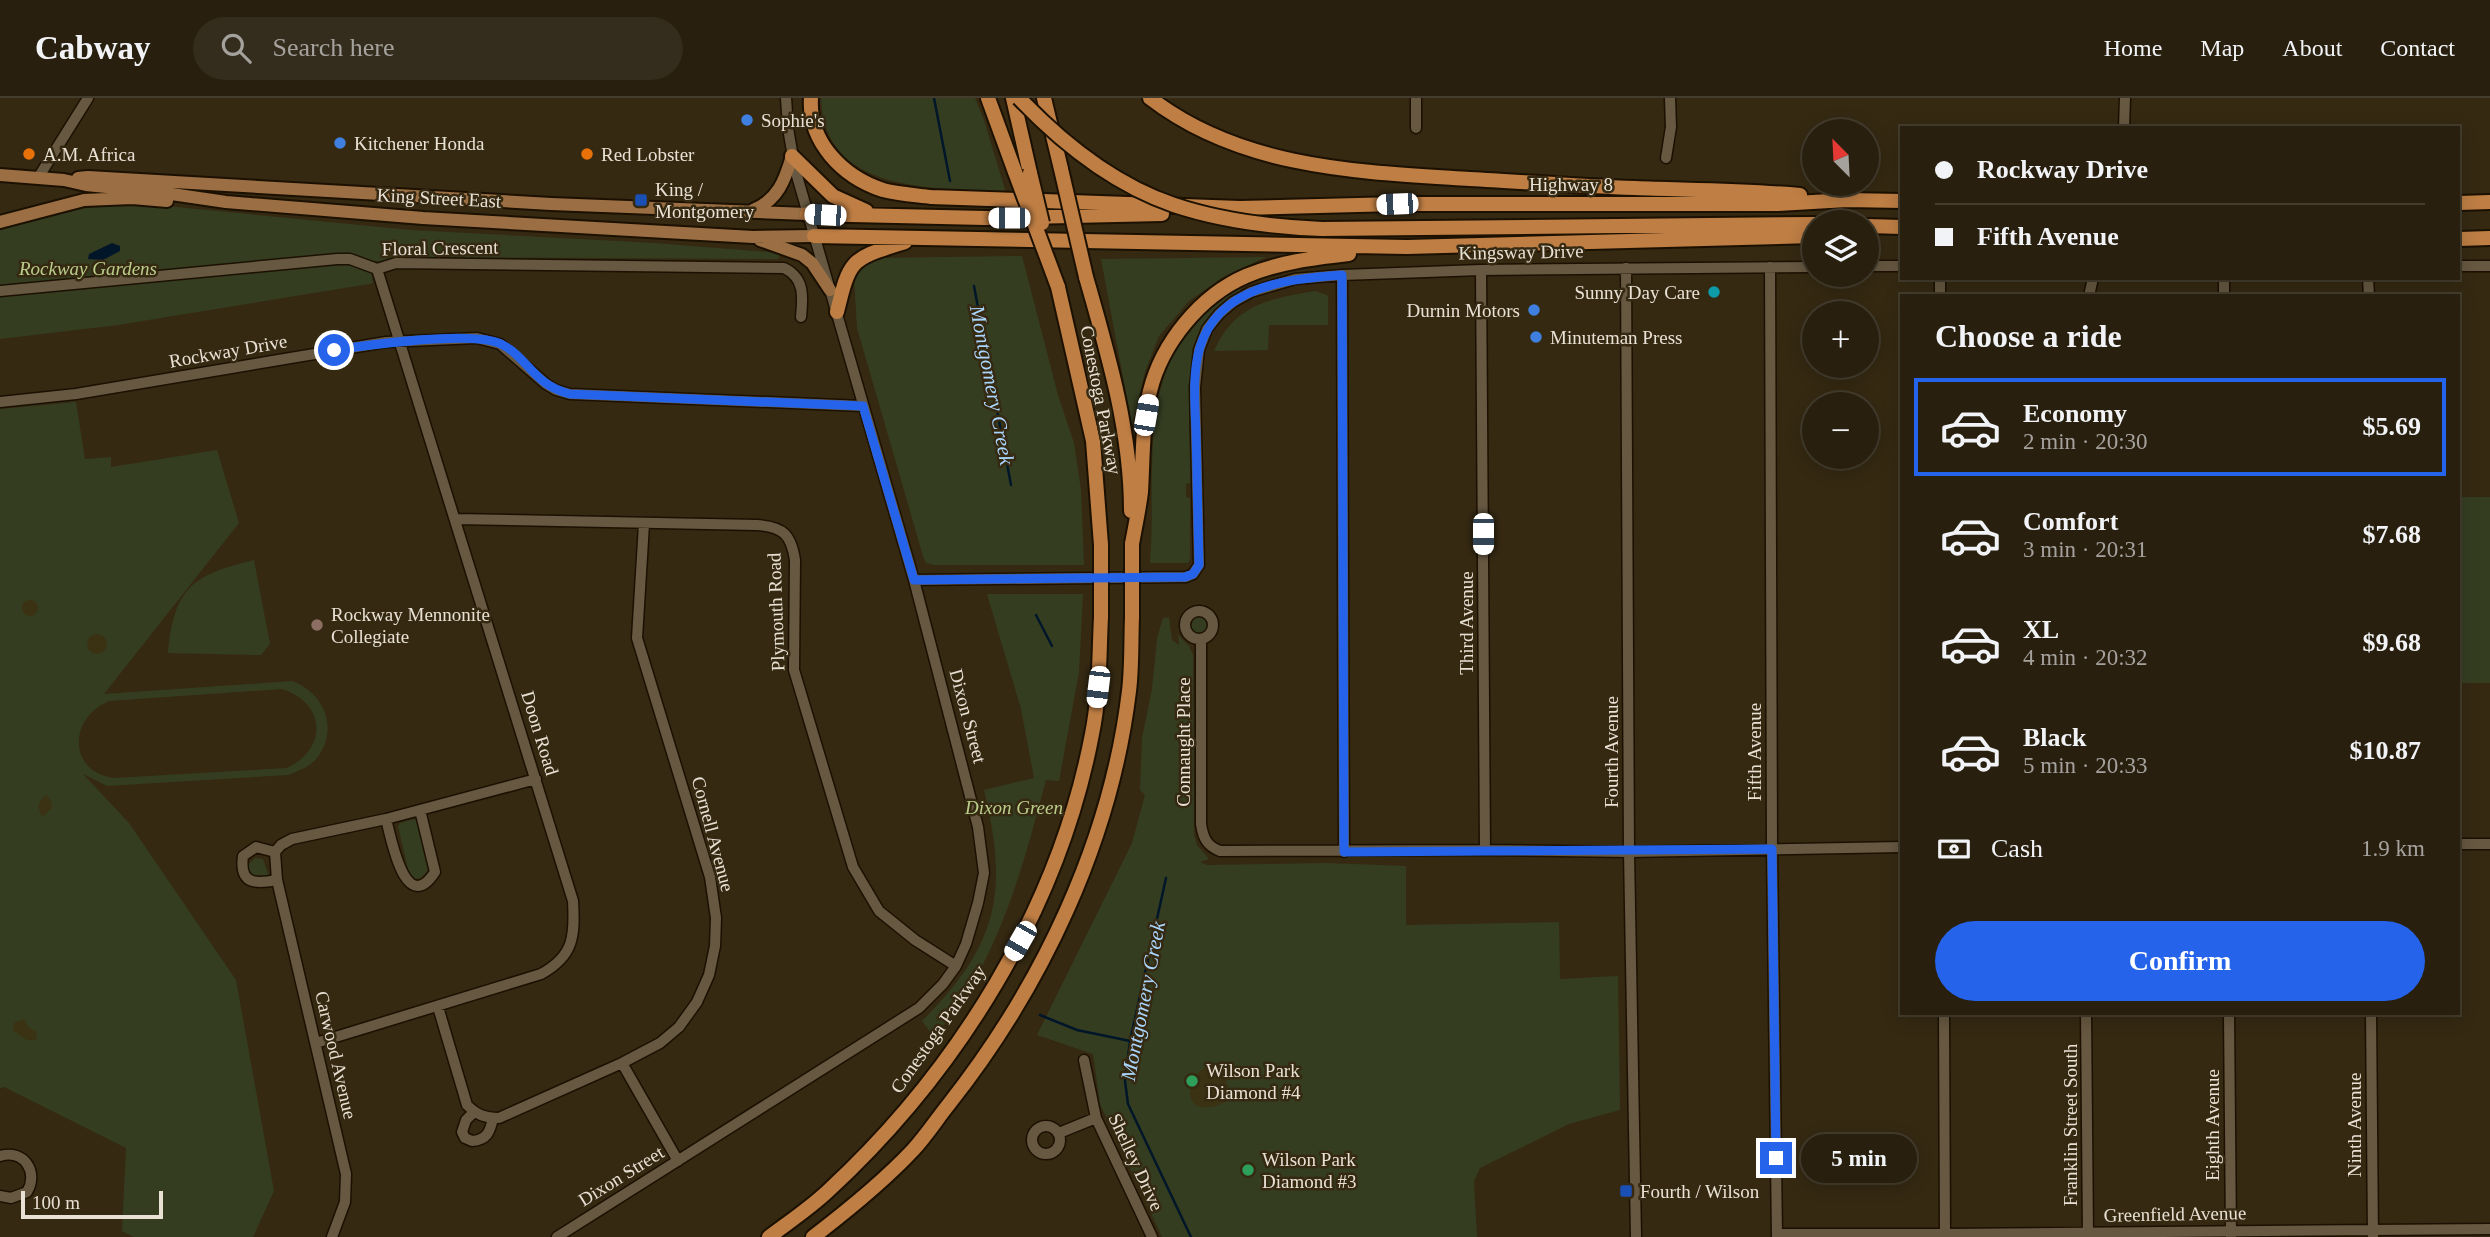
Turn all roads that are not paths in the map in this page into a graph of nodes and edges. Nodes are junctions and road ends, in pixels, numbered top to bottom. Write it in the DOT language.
graph roads {
  1 [pos="89,98"];
  2 [pos="786,98"];
  3 [pos="811,98"];
  4 [pos="988,98"];
  5 [pos="1013,98"];
  6 [pos="1020,98"];
  7 [pos="1044,98"];
  8 [pos="1150,98"];
  9 [pos="1416,98"];
  10 [pos="1670,98"];
  11 [pos="2125,98"];
  12 [pos="2124,126"];
  13 [pos="1416,128"];
  14 [pos="792,156"];
  15 [pos="1666,158"];
  16 [pos="1023,172"];
  17 [pos="0,175"];
  18 [pos="37,178"];
  19 [pos="64,180"];
  20 [pos="1847,200"];
  21 [pos="1900,201"];
  22 [pos="226,202"];
  23 [pos="2490,202"];
  24 [pos="2460,203"];
  25 [pos="1240,208"];
  26 [pos="749,211"];
  27 [pos="807,214"];
  28 [pos="877,215"];
  29 [pos="0,222"];
  30 [pos="1802,225"];
  31 [pos="1879,226"];
  32 [pos="1900,227"];
  33 [pos="1900,234"];
  34 [pos="1879,235"];
  35 [pos="814,236"];
  36 [pos="1802,236"];
  37 [pos="753,237"];
  38 [pos="916,238"];
  39 [pos="2490,238"];
  40 [pos="2460,239"];
  41 [pos="1407,247"];
  42 [pos="1900,266"];
  43 [pos="2460,266"];
  44 [pos="2490,266"];
  45 [pos="1770,267"];
  46 [pos="1802,267"];
  47 [pos="1879,267"];
  48 [pos="1626,268"];
  49 [pos="377,269"];
  50 [pos="1481,270"];
  51 [pos="1342,275"];
  52 [pos="830,290"];
  53 [pos="0,291"];
  54 [pos="837,312"];
  55 [pos="801,317"];
  56 [pos="398,341"];
  57 [pos="0,402"];
  58 [pos="863,406"];
  59 [pos="456,519"];
  60 [pos="644,524"];
  61 [pos="1132,544"];
  62 [pos="914,580"];
  63 [pos="1201,639"];
  64 [pos="536,779"];
  65 [pos="420,810"];
  66 [pos="386,819"];
  67 [pos="2460,844"];
  68 [pos="2490,844"];
  69 [pos="1900,847"];
  70 [pos="1772,849"];
  71 [pos="1485,850"];
  72 [pos="275,852"];
  73 [pos="1344,852"];
  74 [pos="1629,852"];
  75 [pos="278,880"];
  76 [pos="956,965"];
  77 [pos="438,1007"];
  78 [pos="1944,1015"];
  79 [pos="2086,1015"];
  80 [pos="2229,1015"];
  81 [pos="2371,1015"];
  82 [pos="316,1043"];
  83 [pos="1084,1060"];
  84 [pos="622,1063"];
  85 [pos="474,1112"];
  86 [pos="493,1118"];
  87 [pos="1096,1118"];
  88 [pos="1059,1133"];
  89 [pos="0,1156"];
  90 [pos="678,1161"];
  91 [pos="0,1196"];
  92 [pos="2490,1228"];
  93 [pos="2372,1233"];
  94 [pos="1945,1234"];
  95 [pos="2231,1234"];
  96 [pos="1777,1235"];
  97 [pos="2088,1235"];
  98 [pos="332,1237"];
  99 [pos="557,1237"];
  100 [pos="769,1237"];
  101 [pos="813,1237"];
  102 [pos="1152,1237"];
  103 [pos="1636,1237"];
  1 -- 18 [label="street"];
  2 -- 14 [label="street, Dixon Street"];
  3 -- 25 [label="highway"];
  4 -- 16 [label="highway"];
  5 -- 16 [label="highway, Conestoga Parkway"];
  6 -- 30 [label="highway, bridge"];
  7 -- 61 [label="highway, Conestoga Parkway, bridge"];
  8 -- 20 [label="highway"];
  9 -- 13 [label="street"];
  10 -- 15 [label="street"];
  11 -- 12 [label="street"];
  14 -- 26 [label="main road"];
  14 -- 27 [label="street, Dixon Street"];
  14 -- 28 [label="highway"];
  16 -- 100 [label="highway, Conestoga Parkway, bridge"];
  17 -- 18 [label="main road, King Street East"];
  18 -- 19 [label="main road, King Street East"];
  19 -- 22 [label="main road, King Street East"];
  19 -- 26 [label="main road, King Street East"];
  20 -- 21 [label="highway, Highway 8"];
  20 -- 25 [label="highway, Highway 8"];
  22 -- 29 [label="main road"];
  22 -- 37 [label="main road, King Street East"];
  23 -- 24 [label="highway"];
  25 -- 28 [label="highway"];
  26 -- 27 [label="main road, King Street East"];
  27 -- 28 [label="highway"];
  27 -- 35 [label="street, Dixon Street"];
  31 -- 32 [label="highway"];
  33 -- 34 [label="highway"];
  35 -- 37 [label="main road, King Street East"];
  35 -- 38 [label="highway"];
  35 -- 52 [label="street, Dixon Street"];
  36 -- 41 [label="highway"];
  37 -- 52 [label="main road"];
  38 -- 41 [label="highway"];
  38 -- 54 [label="highway"];
  39 -- 40 [label="highway"];
  41 -- 61 [label="highway"];
  42 -- 47 [label="street"];
  43 -- 44 [label="street"];
  45 -- 46 [label="street, Kingsway Drive"];
  45 -- 48 [label="street, Kingsway Drive"];
  45 -- 70 [label="street, Fifth Avenue"];
  48 -- 50 [label="street, Kingsway Drive"];
  48 -- 74 [label="street, Fourth Avenue"];
  49 -- 53 [label="street, Floral Crescent"];
  49 -- 55 [label="street, Floral Crescent"];
  49 -- 56 [label="street, Doon Road"];
  50 -- 51 [label="street, Kingsway Drive"];
  50 -- 71 [label="street, Third Avenue"];
  51 -- 62 [label="street, Kingsway Drive"];
  51 -- 73 [label="street"];
  52 -- 54 [label="street, Dixon Street"];
  54 -- 58 [label="street, Dixon Street"];
  56 -- 57 [label="street, Rockway Drive"];
  56 -- 58 [label="street, Rockway Drive"];
  56 -- 59 [label="street, Doon Road"];
  58 -- 62 [label="street, Dixon Street"];
  59 -- 60 [label="street, Plymouth Road"];
  59 -- 64 [label="street, Doon Road"];
  60 -- 76 [label="street, Plymouth Road"];
  60 -- 84 [label="street, Cornell Avenue"];
  61 -- 101 [label="highway, Conestoga Parkway, bridge"];
  62 -- 76 [label="street, Dixon Street"];
  63 -- 73 [label="street, Connaught Place"];
  64 -- 65 [label="street"];
  64 -- 77 [label="street, Doon Road"];
  65 -- 66 [label="street"];
  65 -- 66 [label="street"];
  66 -- 72 [label="street"];
  67 -- 68 [label="street"];
  69 -- 70 [label="street"];
  70 -- 74 [label="street"];
  70 -- 96 [label="street, Fifth Avenue"];
  71 -- 73 [label="street"];
  71 -- 74 [label="street"];
  72 -- 75 [label="street, Carwood Avenue"];
  72 -- 75 [label="street"];
  74 -- 103 [label="street, Fourth Avenue"];
  75 -- 82 [label="street, Carwood Avenue"];
  76 -- 90 [label="street, Dixon Street"];
  77 -- 82 [label="street, Doon Road"];
  77 -- 85 [label="street"];
  78 -- 94 [label="street"];
  79 -- 97 [label="street, Franklin Street South"];
  80 -- 95 [label="street, Eighth Avenue"];
  81 -- 93 [label="street, Ninth Avenue"];
  82 -- 98 [label="street, Carwood Avenue"];
  83 -- 87 [label="street, Shelley Drive"];
  84 -- 86 [label="street, Cornell Avenue"];
  84 -- 90 [label="street"];
  85 -- 86 [label="street"];
  85 -- 86 [label="street"];
  87 -- 88 [label="street"];
  87 -- 102 [label="street, Shelley Drive"];
  89 -- 91 [label="street"];
  90 -- 99 [label="street, Dixon Street"];
  92 -- 93 [label="street, Greenfield Avenue"];
  93 -- 95 [label="street, Greenfield Avenue"];
  94 -- 96 [label="street, Greenfield Avenue"];
  94 -- 97 [label="street, Greenfield Avenue"];
  95 -- 97 [label="street, Greenfield Avenue"];
}
